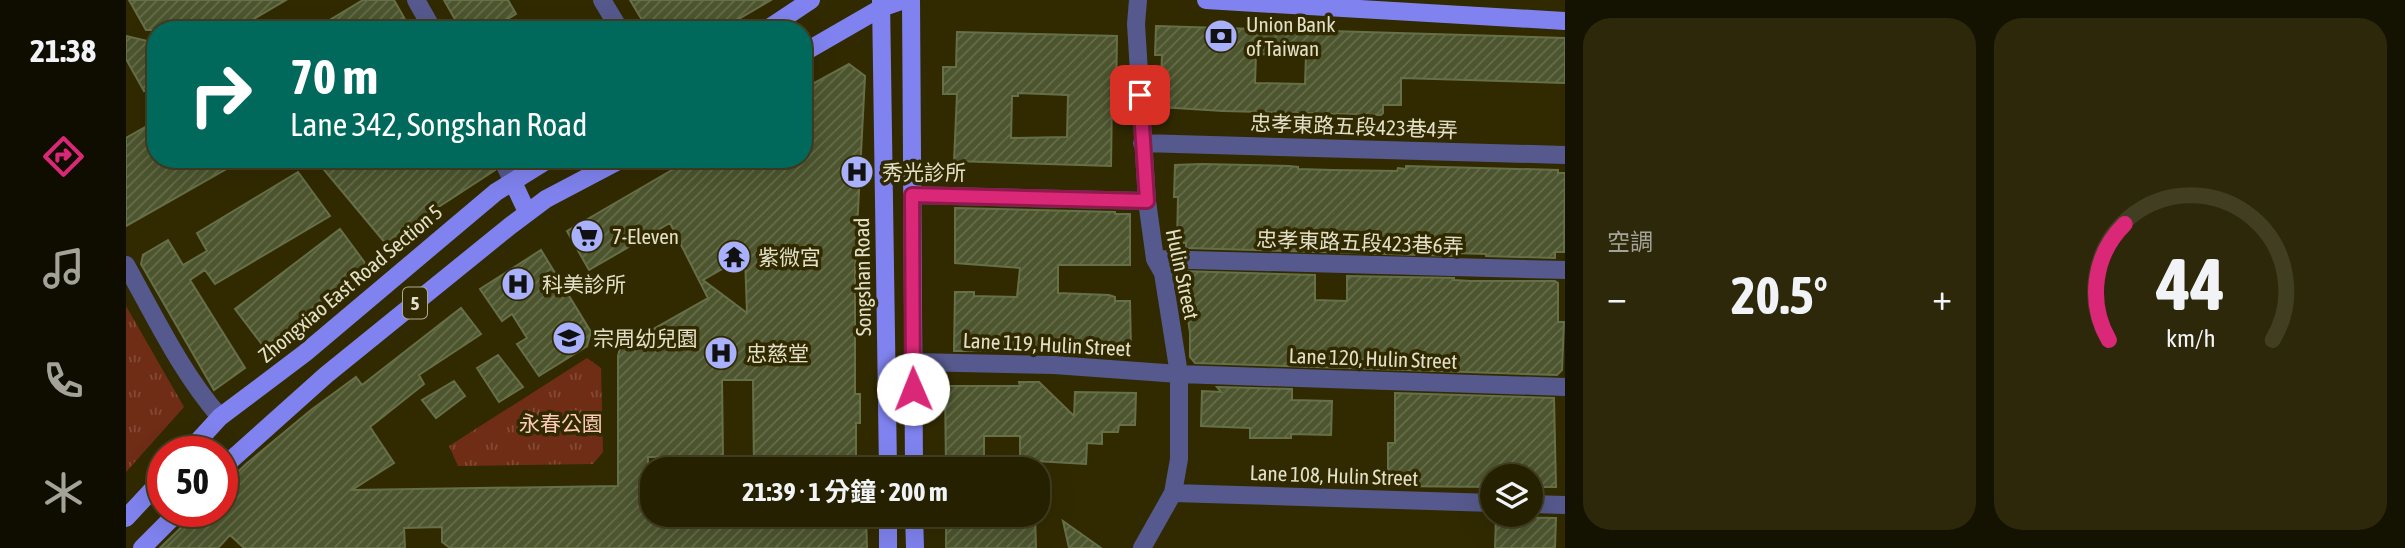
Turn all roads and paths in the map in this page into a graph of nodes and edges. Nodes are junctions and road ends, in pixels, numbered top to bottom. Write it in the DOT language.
graph roads {
  1 [pos="416,0"];
  2 [pos="603,0"];
  3 [pos="811,0"];
  4 [pos="904,0"];
  5 [pos="911,0"];
  6 [pos="1138,0"];
  7 [pos="1206,0"];
  8 [pos="881,4"];
  9 [pos="428,21"];
  10 [pos="615,21"];
  11 [pos="780,21"];
  12 [pos="1565,21"];
  13 [pos="812,47"];
  14 [pos="1142,143"];
  15 [pos="1565,155"];
  16 [pos="506,168"];
  17 [pos="532,168"];
  18 [pos="605,168"];
  19 [pos="513,182"];
  20 [pos="912,195"];
  21 [pos="1147,201"];
  22 [pos="527,212"];
  23 [pos="1154,259"];
  24 [pos="126,265"];
  25 [pos="1565,270"];
  26 [pos="913,362"];
  27 [pos="1179,374"];
  28 [pos="1565,387"];
  29 [pos="220,417"];
  30 [pos="203,436"];
  31 [pos="238,454"];
  32 [pos="888,457"];
  33 [pos="914,457"];
  34 [pos="1173,493"];
  35 [pos="147,495"];
  36 [pos="1480,503"];
  37 [pos="1543,504"];
  38 [pos="1565,505"];
  39 [pos="126,518"];
  40 [pos="163,527"];
  41 [pos="888,527"];
  42 [pos="914,527"];
  43 [pos="142,548"];
  44 [pos="888,548"];
  45 [pos="915,548"];
  46 [pos="1142,548"];
  1 -- 9 [label="street"];
  2 -- 10 [label="street"];
  3 -- 11 [label="main road"];
  4 -- 8 [label="main road"];
  5 -- 20 [label="main road"];
  6 -- 14 [label="street, Hulin Street"];
  7 -- 12 [label="main road"];
  8 -- 13 [label="main road"];
  8 -- 32 [label="main road, Songshan Road"];
  14 -- 15 [label="street, 忠孝東路五段423巷4弄"];
  14 -- 21 [label="street, Hulin Street"];
  16 -- 19 [label="street"];
  17 -- 19 [label="main road, Zhongxiao East Road Section 5 / 5"];
  18 -- 22 [label="main road, 5"];
  19 -- 22 [label="main road"];
  19 -- 29 [label="main road, Zhongxiao East Road Section 5 / 5"];
  20 -- 21 [label="street"];
  20 -- 26 [label="main road"];
  21 -- 23 [label="street, Hulin Street"];
  22 -- 31 [label="main road, 5"];
  23 -- 25 [label="street, 忠孝東路五段423巷6弄"];
  23 -- 27 [label="street, Hulin Street"];
  24 -- 29 [label="street"];
  26 -- 27 [label="street, Lane 119, Hulin Street"];
  26 -- 33 [label="main road"];
  27 -- 28 [label="street, Lane 120, Hulin Street"];
  27 -- 34 [label="street, Hulin Street"];
  29 -- 30 [label="main road, Zhongxiao East Road Section 5 / 5"];
  34 -- 36 [label="street, Lane 108, Hulin Street"];
  34 -- 46 [label="street, Hulin Street"];
  35 -- 39 [label="main road"];
  37 -- 38 [label="street"];
  40 -- 43 [label="main road"];
  41 -- 44 [label="main road"];
  42 -- 45 [label="main road"];
}
